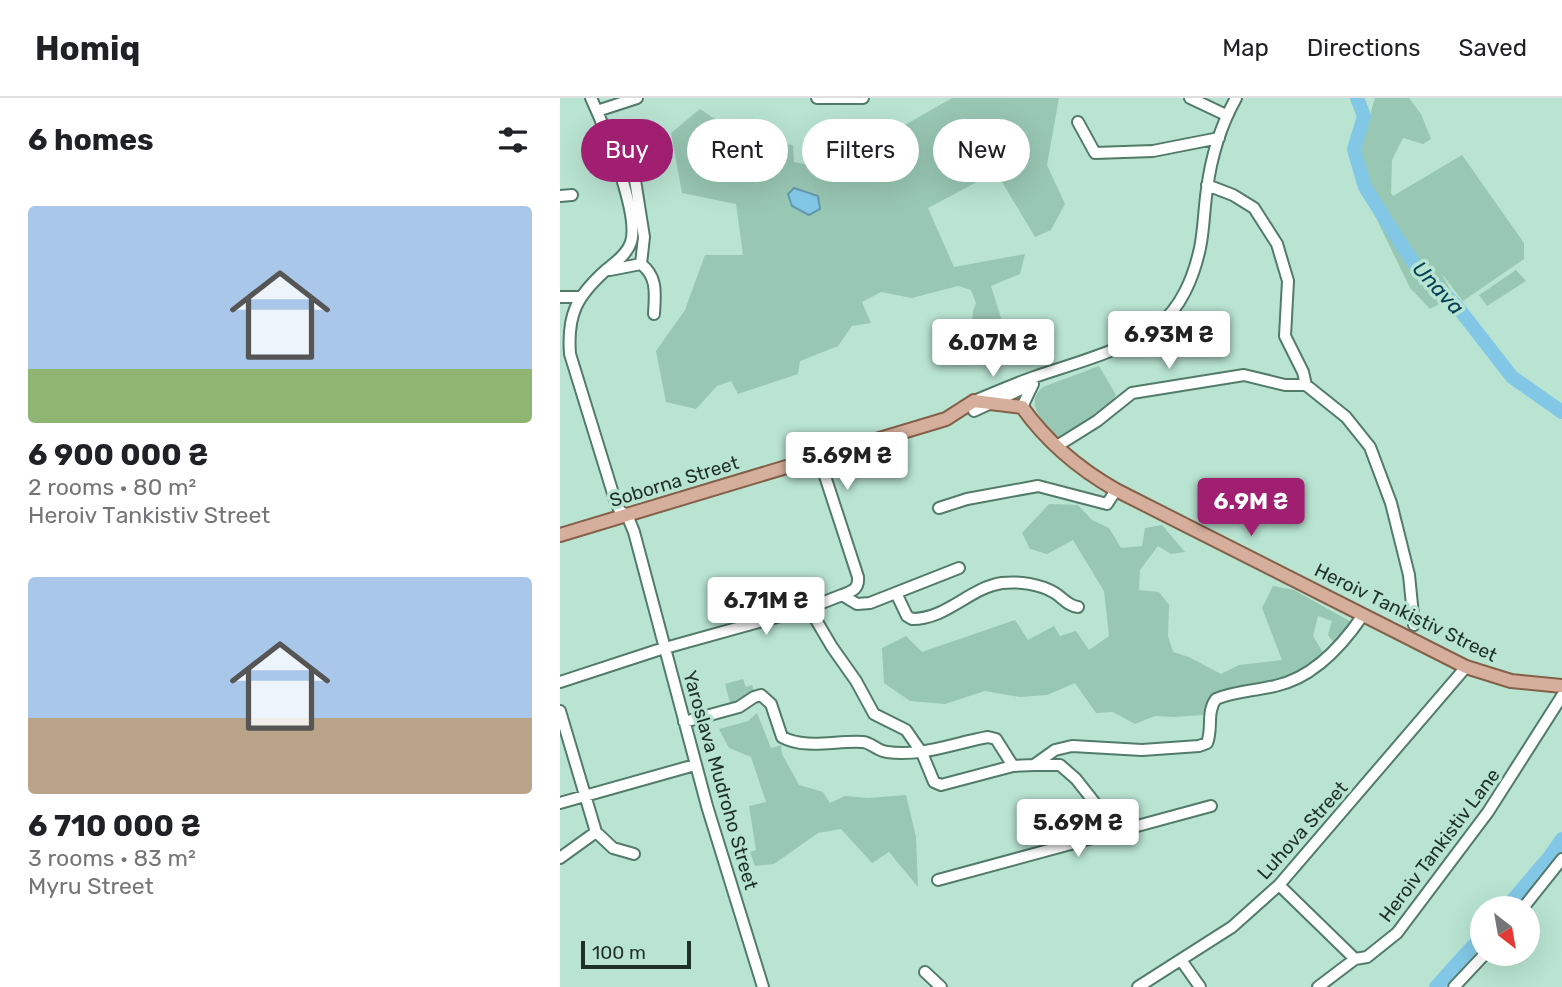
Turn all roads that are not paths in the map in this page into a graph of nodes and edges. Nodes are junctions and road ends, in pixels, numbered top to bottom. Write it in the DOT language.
graph roads {
  1 [pos="591,98"];
  2 [pos="637,98"];
  3 [pos="817,98"];
  4 [pos="863,98"];
  5 [pos="1190,98"];
  6 [pos="1236,98"];
  7 [pos="597,111"];
  8 [pos="1226,115"];
  9 [pos="1078,122"];
  10 [pos="1219,138"];
  11 [pos="635,182"];
  12 [pos="1207,185"];
  13 [pos="641,264"];
  14 [pos="604,272"];
  15 [pos="560,297"];
  16 [pos="579,297"];
  17 [pos="654,314"];
  18 [pos="565,356"];
  19 [pos="1051,371"];
  20 [pos="1033,384"];
  21 [pos="1306,385"];
  22 [pos="994,404"];
  23 [pos="974,406"];
  24 [pos="1026,412"];
  25 [pos="1057,446"];
  26 [pos="816,458"];
  27 [pos="1116,490"];
  28 [pos="939,508"];
  29 [pos="627,515"];
  30 [pos="560,535"];
  31 [pos="959,568"];
  32 [pos="896,593"];
  33 [pos="842,595"];
  34 [pos="1078,607"];
  35 [pos="809,608"];
  36 [pos="1363,615"];
  37 [pos="1414,625"];
  38 [pos="666,648"];
  39 [pos="1466,667"];
  40 [pos="560,682"];
  41 [pos="1562,685"];
  42 [pos="1562,696"];
  43 [pos="560,711"];
  44 [pos="684,722"];
  45 [pos="922,753"];
  46 [pos="695,765"];
  47 [pos="1034,765"];
  48 [pos="1013,766"];
  49 [pos="586,796"];
  50 [pos="560,803"];
  51 [pos="1211,806"];
  52 [pos="1117,831"];
  53 [pos="596,832"];
  54 [pos="634,855"];
  55 [pos="560,858"];
  56 [pos="1562,859"];
  57 [pos="938,880"];
  58 [pos="1279,885"];
  59 [pos="1533,896"];
  60 [pos="1355,959"];
  61 [pos="1181,960"];
  62 [pos="1474,966"];
  63 [pos="925,972"];
  64 [pos="763,987"];
  65 [pos="941,987"];
  66 [pos="1138,987"];
  67 [pos="1200,987"];
  68 [pos="1318,987"];
  69 [pos="1454,987"];
  1 -- 7 [label="street"];
  2 -- 7 [label="street"];
  3 -- 4 [label="street"];
  5 -- 8 [label="street"];
  6 -- 8 [label="street, Soborna Street"];
  7 -- 14 [label="street"];
  8 -- 10 [label="street, Soborna Street"];
  9 -- 10 [label="street"];
  10 -- 12 [label="street, Soborna Street"];
  11 -- 13 [label="street"];
  12 -- 19 [label="street, Soborna Street"];
  12 -- 21 [label="street"];
  13 -- 14 [label="street"];
  13 -- 17 [label="street"];
  14 -- 16 [label="street"];
  15 -- 16 [label="street"];
  16 -- 18 [label="street, Yaroslava Mudroho Street"];
  18 -- 29 [label="street, Yaroslava Mudroho Street"];
  19 -- 20 [label="street"];
  19 -- 22 [label="street"];
  19 -- 23 [label="street, Soborna Street"];
  20 -- 22 [label="street"];
  20 -- 24 [label="street"];
  21 -- 25 [label="street"];
  21 -- 37 [label="street"];
  22 -- 23 [label="main road, Heroiv Тankistiv Street"];
  22 -- 24 [label="main road, Heroiv Тankistiv Street"];
  23 -- 26 [label="main road, Soborna Street"];
  24 -- 25 [label="main road, Heroiv Тankistiv Street"];
  25 -- 27 [label="main road, Heroiv Тankistiv Street"];
  26 -- 29 [label="main road, Soborna Street"];
  26 -- 33 [label="street"];
  27 -- 28 [label="street"];
  27 -- 36 [label="main road, Heroiv Тankistiv Street"];
  29 -- 30 [label="main road, Soborna Street"];
  29 -- 38 [label="street, Yaroslava Mudroho Street"];
  31 -- 32 [label="street"];
  32 -- 33 [label="street"];
  32 -- 34 [label="street"];
  33 -- 35 [label="street"];
  35 -- 38 [label="street"];
  35 -- 45 [label="street"];
  36 -- 39 [label="main road, Heroiv Тankistiv Street"];
  36 -- 47 [label="street"];
  38 -- 40 [label="street"];
  38 -- 44 [label="street, Yaroslava Mudroho Street"];
  39 -- 41 [label="main road, Heroiv Тankistiv Street"];
  39 -- 58 [label="street, Luhova Street"];
  42 -- 60 [label="street, Heroiv Tankistiv Lane"];
  43 -- 49 [label="street"];
  44 -- 45 [label="street"];
  44 -- 46 [label="street, Yaroslava Mudroho Street"];
  45 -- 48 [label="street"];
  45 -- 48 [label="street"];
  46 -- 49 [label="street"];
  46 -- 64 [label="street, Yaroslava Mudroho Street"];
  47 -- 48 [label="street"];
  47 -- 52 [label="street"];
  49 -- 50 [label="street"];
  49 -- 53 [label="street"];
  51 -- 52 [label="street"];
  52 -- 57 [label="street"];
  53 -- 54 [label="street"];
  53 -- 55 [label="street"];
  56 -- 59 [label="street"];
  58 -- 60 [label="street"];
  58 -- 61 [label="street, Luhova Street"];
  60 -- 68 [label="street, Heroiv Tankistiv Lane"];
  61 -- 66 [label="street, Luhova Street"];
  61 -- 67 [label="street"];
  62 -- 69 [label="street"];
  63 -- 65 [label="street"];
}
